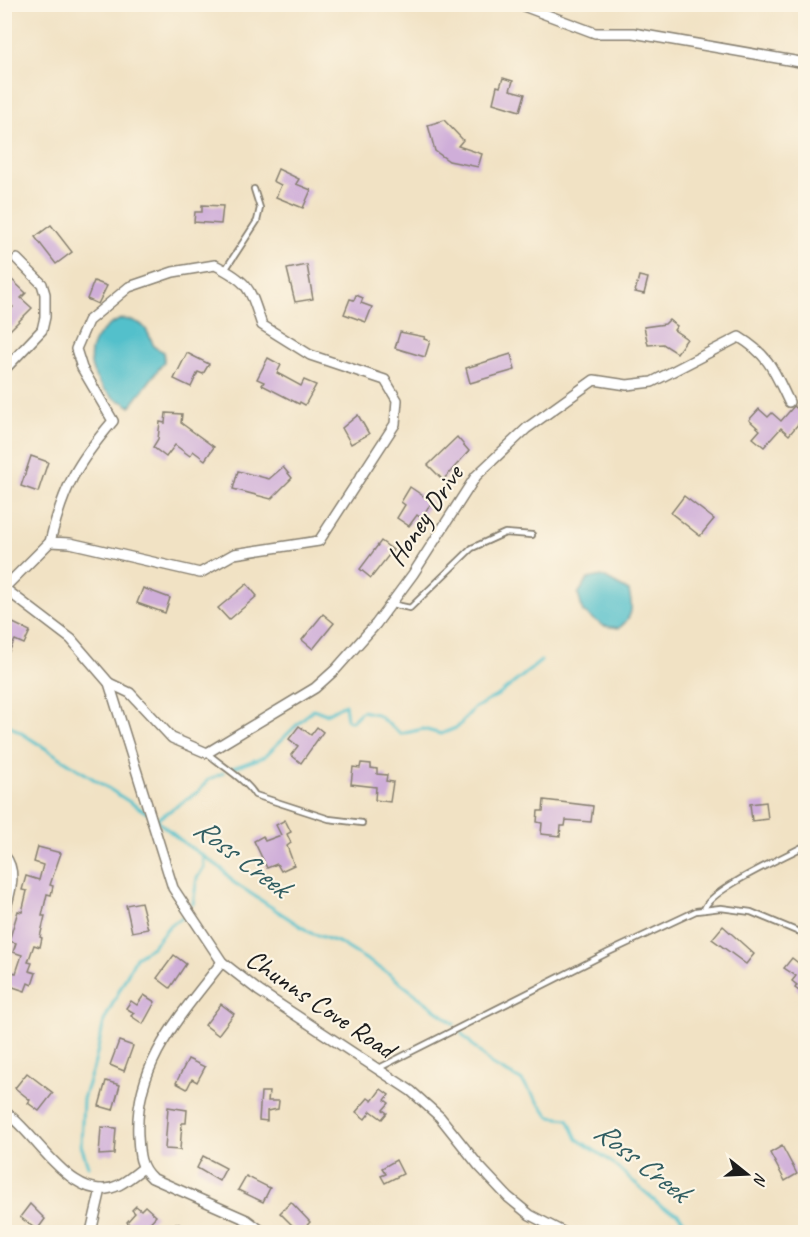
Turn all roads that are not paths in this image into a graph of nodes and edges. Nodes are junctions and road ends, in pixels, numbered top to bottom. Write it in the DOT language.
graph roads {
  1 [pos="518,4"];
  2 [pos="806,60"];
  3 [pos="255,189"];
  4 [pos="17,259"];
  5 [pos="225,270"];
  6 [pos="4,370"];
  7 [pos="789,402"];
  8 [pos="532,536"];
  9 [pos="50,542"];
  10 [pos="4,588"];
  11 [pos="391,604"];
  12 [pos="109,683"];
  13 [pos="207,753"];
  14 [pos="362,823"];
  15 [pos="806,845"];
  16 [pos="4,855"];
  17 [pos="704,910"];
  18 [pos="4,915"];
  19 [pos="806,935"];
  20 [pos="222,962"];
  21 [pos="377,1069"];
  22 [pos="4,1111"];
  23 [pos="142,1169"];
  24 [pos="101,1189"];
  25 [pos="91,1233"];
  26 [pos="263,1233"];
  27 [pos="563,1233"];
  1 -- 2 [label="street"];
  3 -- 5 [label="lane"];
  4 -- 6 [label="street"];
  5 -- 9 [label="street"];
  5 -- 9 [label="street"];
  7 -- 11 [label="street, Honey Drive"];
  8 -- 11 [label="lane"];
  9 -- 10 [label="street"];
  10 -- 12 [label="street, Chunns Cove Road"];
  11 -- 13 [label="street, Honey Drive"];
  12 -- 13 [label="street"];
  12 -- 20 [label="street, Chunns Cove Road"];
  13 -- 14 [label="lane"];
  15 -- 17 [label="lane"];
  16 -- 18 [label="street"];
  17 -- 19 [label="lane"];
  17 -- 21 [label="lane"];
  20 -- 21 [label="street, Chunns Cove Road"];
  20 -- 23 [label="street"];
  21 -- 27 [label="street, Chunns Cove Road"];
  22 -- 24 [label="street"];
  23 -- 24 [label="street"];
  23 -- 26 [label="street"];
  24 -- 25 [label="street"];
}
